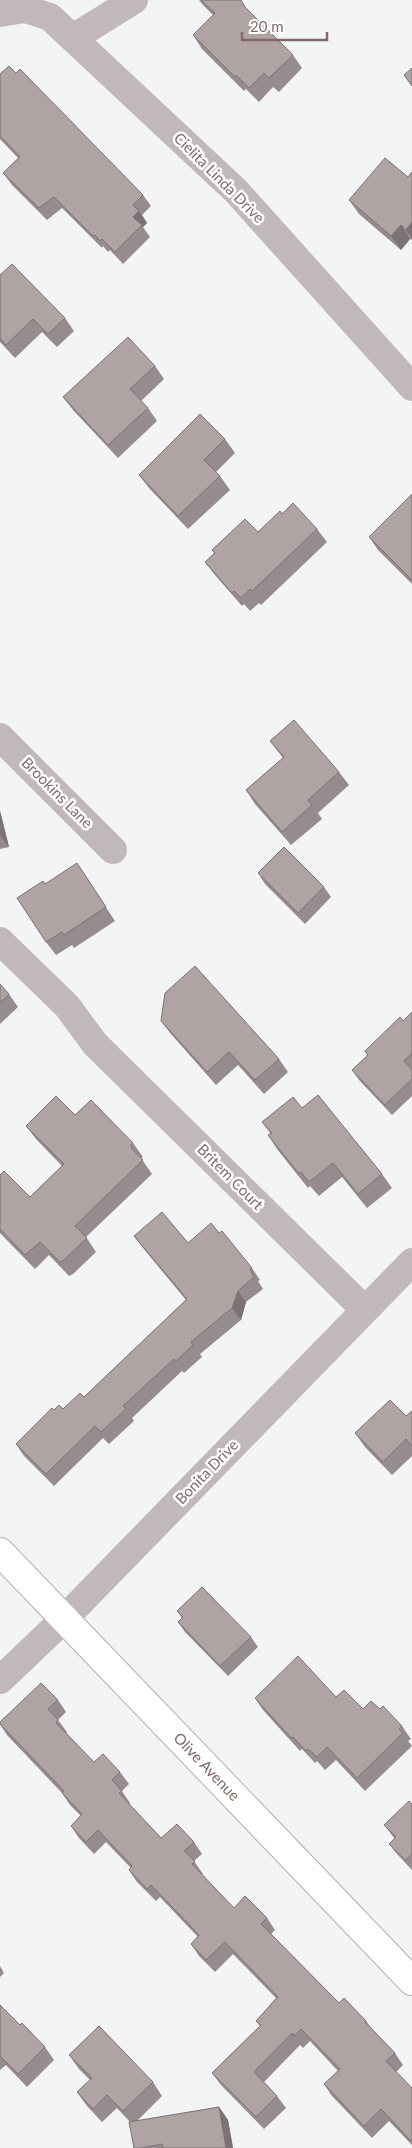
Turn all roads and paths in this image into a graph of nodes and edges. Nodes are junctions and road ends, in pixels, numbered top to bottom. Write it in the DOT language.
graph roads {
  1 [pos="134,0"];
  2 [pos="16,7"];
  3 [pos="73,38"];
  4 [pos="412,387"];
  5 [pos="0,737"];
  6 [pos="113,850"];
  7 [pos="0,941"];
  8 [pos="412,1262"];
  9 [pos="365,1310"];
  10 [pos="0,1552"];
  11 [pos="64,1619"];
  12 [pos="0,1680"];
  13 [pos="412,1981"];
  1 -- 3 [label="street"];
  2 -- 3 [label="street, Cielita Linda Drive"];
  3 -- 4 [label="street, Cielita Linda Drive"];
  5 -- 6 [label="street, Brookins Lane"];
  7 -- 9 [label="street, Britem Court"];
  8 -- 9 [label="street, Bonita Drive"];
  9 -- 11 [label="street, Bonita Drive"];
  10 -- 11 [label="main road, Olive Avenue"];
  11 -- 12 [label="street, Bonita Drive"];
  11 -- 13 [label="main road, Olive Avenue"];
}
